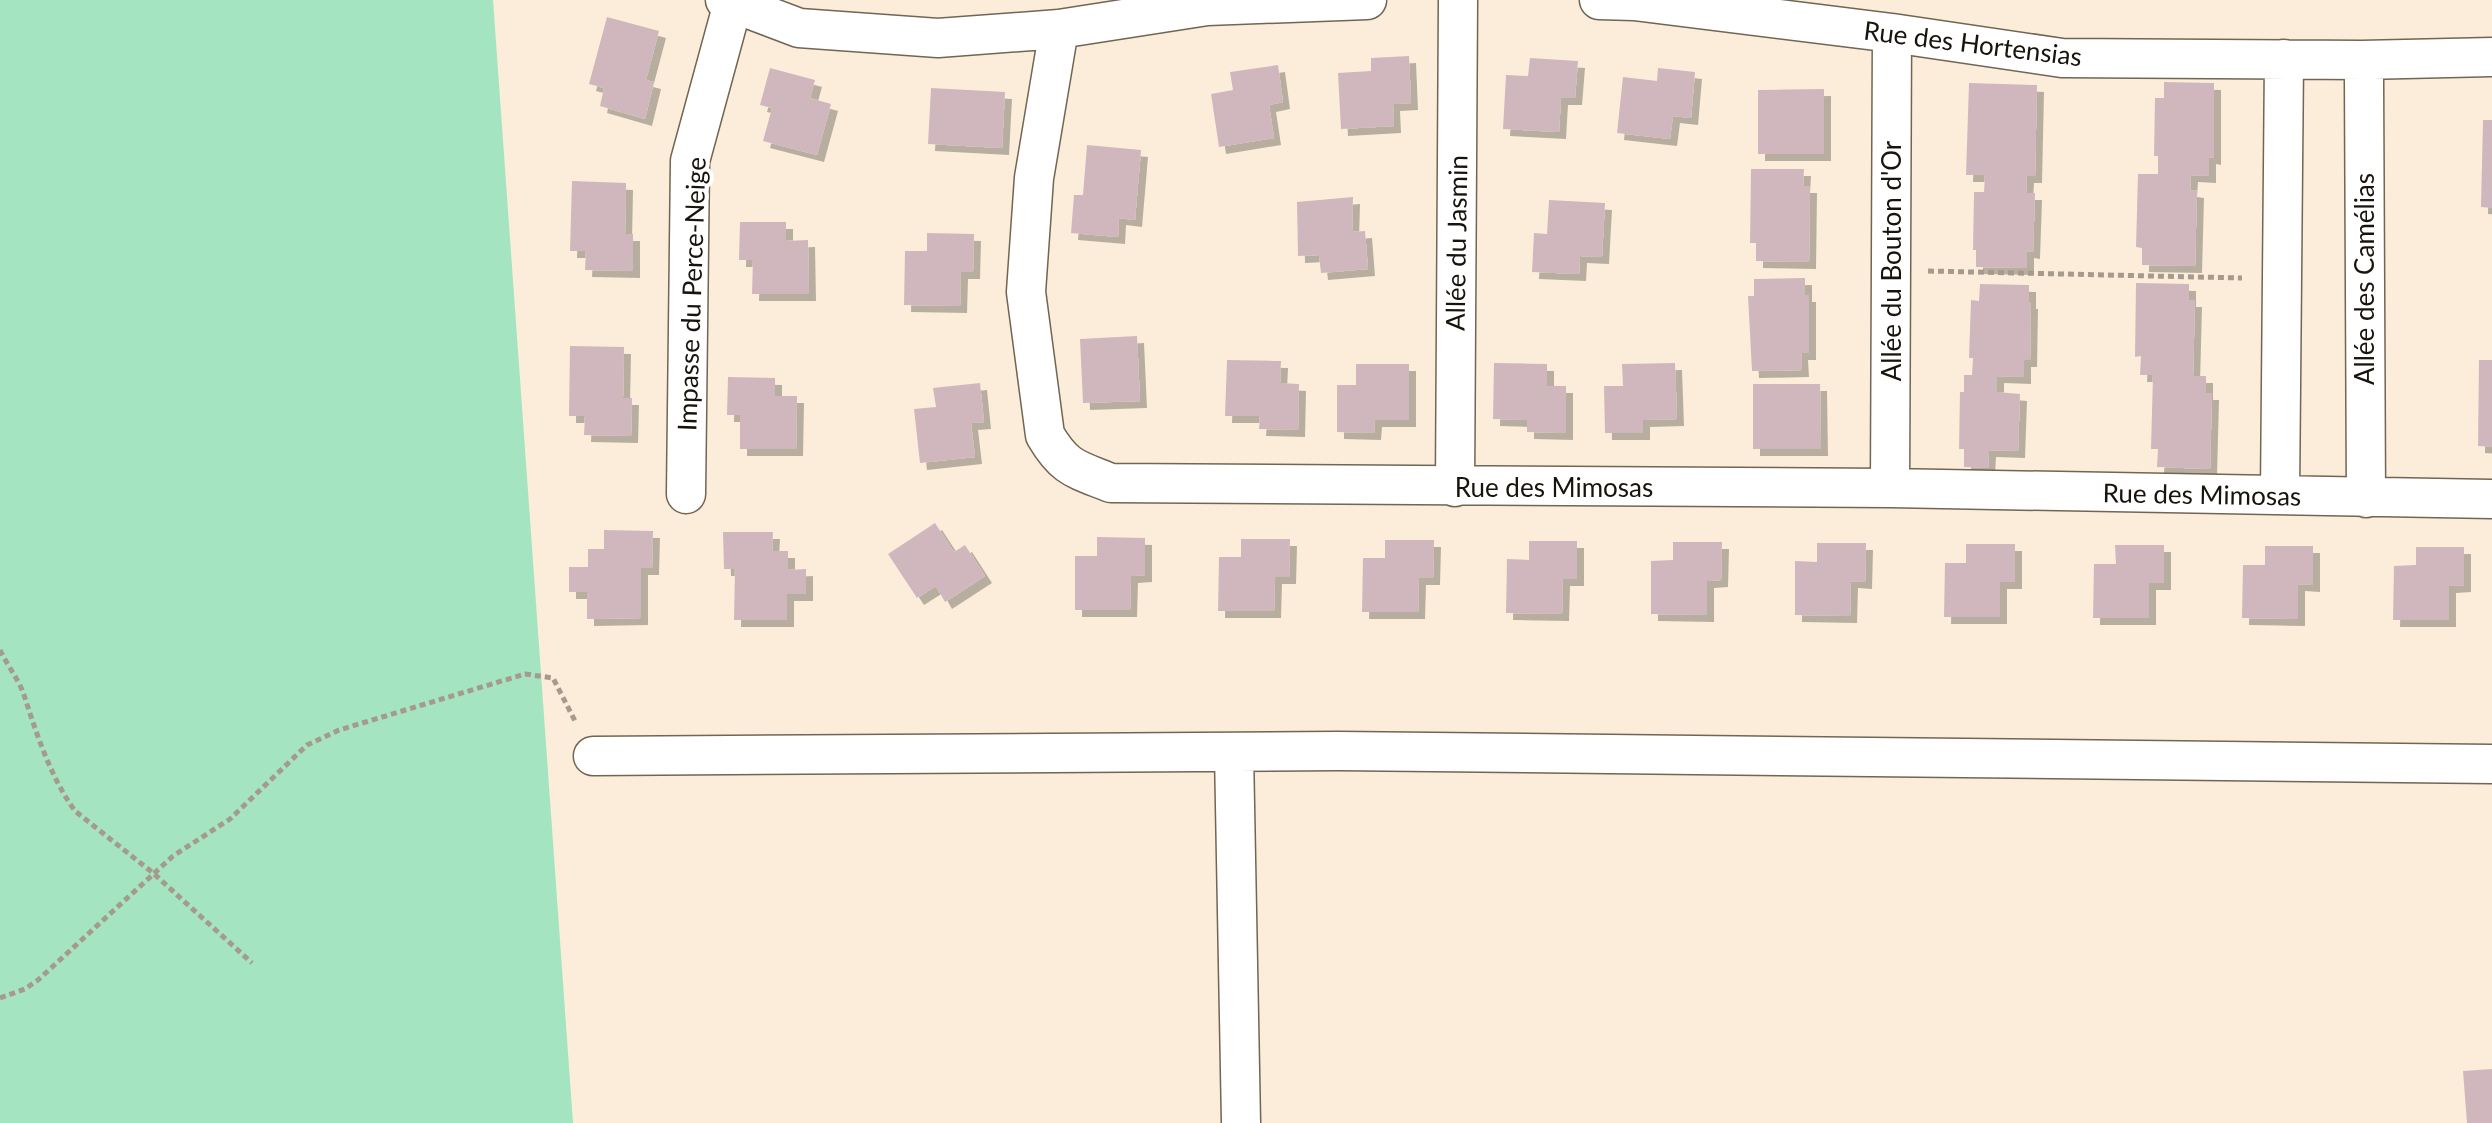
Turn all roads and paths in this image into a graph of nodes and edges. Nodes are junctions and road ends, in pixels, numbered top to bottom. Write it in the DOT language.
graph roads {
  1 [pos="1367,0"];
  2 [pos="1458,0"];
  3 [pos="1599,0"];
  4 [pos="729,2"];
  5 [pos="1059,29"];
  6 [pos="1892,33"];
  7 [pos="2492,57"];
  8 [pos="2284,59"];
  9 [pos="2362,60"];
  10 [pos="1891,270"];
  11 [pos="2283,279"];
  12 [pos="1455,487"];
  13 [pos="1890,488"];
  14 [pos="686,494"];
  15 [pos="2280,495"];
  16 [pos="2366,498"];
  17 [pos="2492,499"];
  18 [pos="0,650"];
  19 [pos="1234,752"];
  20 [pos="593,756"];
  21 [pos="2492,764"];
  22 [pos="153,873"];
  23 [pos="252,963"];
  24 [pos="0,998"];
  25 [pos="1241,1123"];
  1 -- 5 [label="street"];
  2 -- 12 [label="street, Allée du Jasmin"];
  3 -- 6 [label="street, Rue des Hortensias"];
  4 -- 5 [label="street"];
  4 -- 14 [label="street, Impasse du Perce-Neige"];
  5 -- 12 [label="street, Rue des Mimosas"];
  6 -- 8 [label="street, Rue des Hortensias"];
  6 -- 10 [label="street, Allée du Bouton d'Or"];
  7 -- 9 [label="street, Rue des Hortensias"];
  8 -- 9 [label="street, Rue des Hortensias"];
  8 -- 11 [label="street"];
  9 -- 16 [label="street, Allée des Camélias"];
  10 -- 11 [label="path"];
  10 -- 13 [label="street, Allée du Bouton d'Or"];
  11 -- 15 [label="street"];
  12 -- 13 [label="street, Rue des Mimosas"];
  13 -- 15 [label="street, Rue des Mimosas"];
  15 -- 16 [label="street, Rue des Mimosas"];
  16 -- 17 [label="street, Rue des Mimosas"];
  18 -- 22 [label="path"];
  19 -- 20 [label="street"];
  19 -- 21 [label="street"];
  19 -- 25 [label="street"];
  20 -- 22 [label="path"];
  22 -- 23 [label="path"];
  22 -- 24 [label="path"];
}
